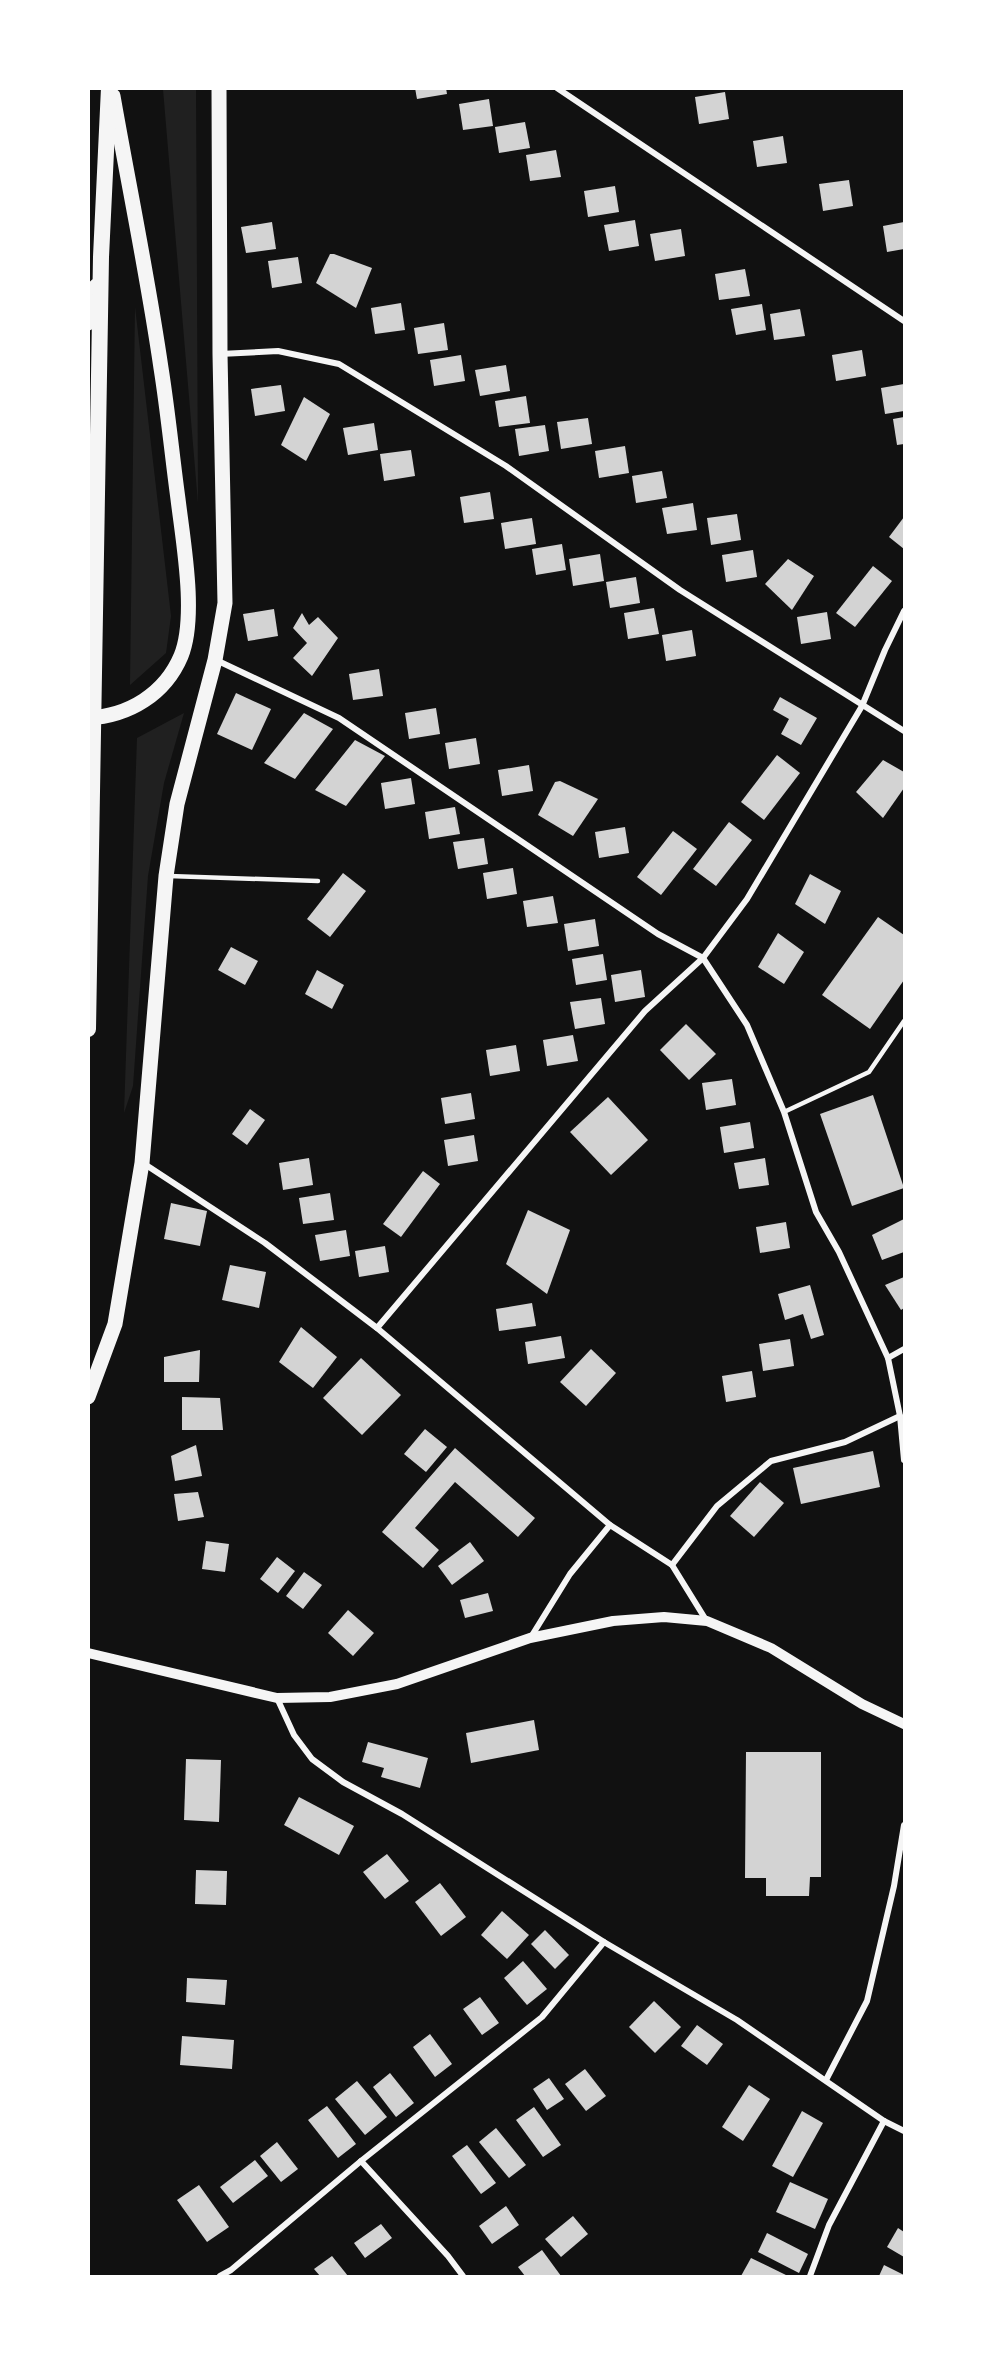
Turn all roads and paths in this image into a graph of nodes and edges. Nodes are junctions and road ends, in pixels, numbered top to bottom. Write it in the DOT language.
graph roads {
  1 [pos="110,88"];
  2 [pos="219,88"];
  3 [pos="557,88"];
  4 [pos="101,257"];
  5 [pos="904,321"];
  6 [pos="88,323"];
  7 [pos="220,354"];
  8 [pos="904,611"];
  9 [pos="215,660"];
  10 [pos="862,706"];
  11 [pos="88,718"];
  12 [pos="904,731"];
  13 [pos="166,876"];
  14 [pos="318,881"];
  15 [pos="703,958"];
  16 [pos="904,1021"];
  17 [pos="88,1029"];
  18 [pos="784,1112"];
  19 [pos="142,1163"];
  20 [pos="378,1328"];
  21 [pos="904,1348"];
  22 [pos="888,1358"];
  23 [pos="88,1397"];
  24 [pos="900,1416"];
  25 [pos="904,1460"];
  26 [pos="610,1526"];
  27 [pos="672,1564"];
  28 [pos="707,1621"];
  29 [pos="530,1638"];
  30 [pos="88,1653"];
  31 [pos="277,1698"];
  32 [pos="904,1724"];
  33 [pos="904,1824"];
  34 [pos="604,1942"];
  35 [pos="826,2080"];
  36 [pos="884,2121"];
  37 [pos="904,2131"];
  38 [pos="362,2161"];
  39 [pos="220,2277"];
  40 [pos="463,2277"];
  41 [pos="810,2277"];
  1 -- 4 [label="highway"];
  1 -- 11 [label="main road"];
  2 -- 7 [label="main road"];
  3 -- 5 [label="street"];
  4 -- 6 [label="main road"];
  4 -- 17 [label="highway"];
  7 -- 9 [label="main road"];
  7 -- 10 [label="street"];
  8 -- 10 [label="street"];
  9 -- 13 [label="main road"];
  9 -- 15 [label="street"];
  10 -- 12 [label="street"];
  10 -- 15 [label="street"];
  13 -- 14 [label="lane"];
  13 -- 19 [label="main road"];
  15 -- 18 [label="street"];
  15 -- 20 [label="street"];
  16 -- 18 [label="lane"];
  18 -- 22 [label="street"];
  19 -- 20 [label="street"];
  19 -- 23 [label="main road"];
  20 -- 26 [label="street"];
  21 -- 22 [label="street"];
  22 -- 24 [label="street"];
  24 -- 25 [label="street"];
  24 -- 27 [label="street"];
  26 -- 27 [label="street"];
  26 -- 29 [label="street"];
  27 -- 28 [label="street"];
  28 -- 29 [label="street"];
  28 -- 32 [label="street"];
  29 -- 31 [label="street"];
  30 -- 31 [label="street"];
  31 -- 34 [label="street"];
  33 -- 35 [label="street"];
  34 -- 35 [label="street"];
  34 -- 38 [label="street"];
  35 -- 36 [label="street"];
  36 -- 37 [label="street"];
  36 -- 41 [label="street"];
  38 -- 39 [label="street"];
  38 -- 40 [label="street"];
}
